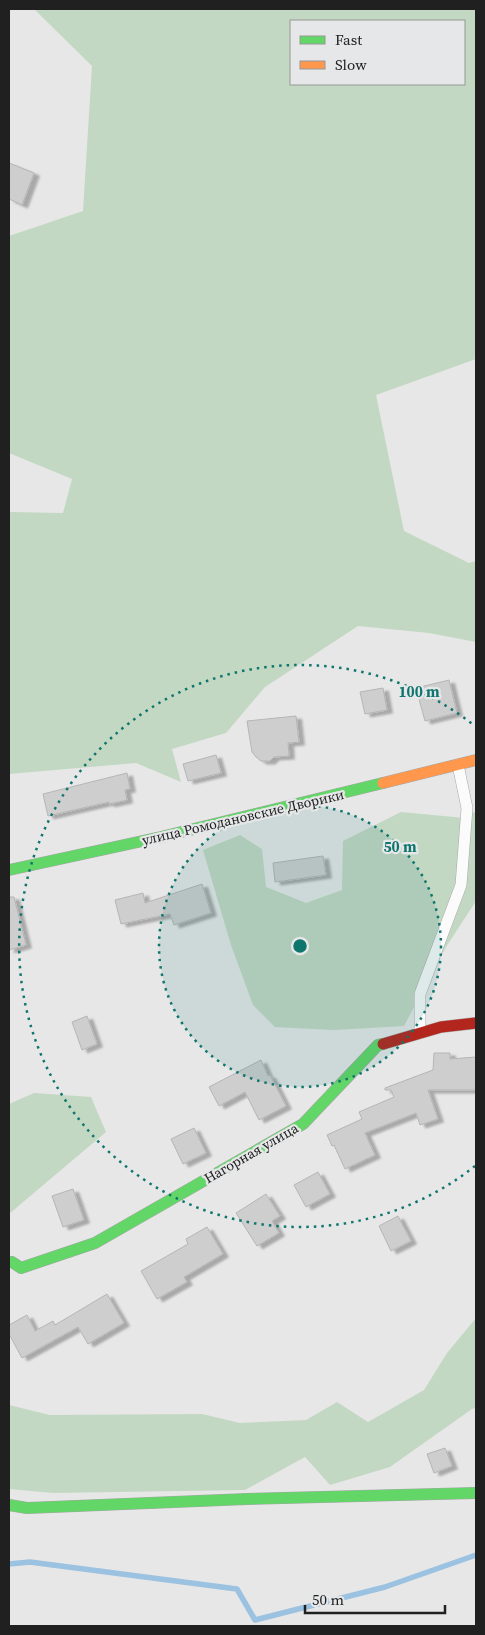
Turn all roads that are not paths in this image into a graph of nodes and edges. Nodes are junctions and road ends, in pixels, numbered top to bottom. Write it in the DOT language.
graph roads {
  1 [pos="476,760"];
  2 [pos="458,765"];
  3 [pos="9,870"];
  4 [pos="476,1023"];
  5 [pos="420,1033"];
  6 [pos="12,1262"];
  7 [pos="476,1493"];
  8 [pos="9,1505"];
  1 -- 2 [label="street, улица Ромодановские Дворики"];
  2 -- 3 [label="street, улица Ромодановские Дворики"];
  2 -- 5 [label="lane"];
  4 -- 5 [label="street, Нагорная улица"];
  5 -- 6 [label="street, Нагорная улица"];
  7 -- 8 [label="street"];
}
